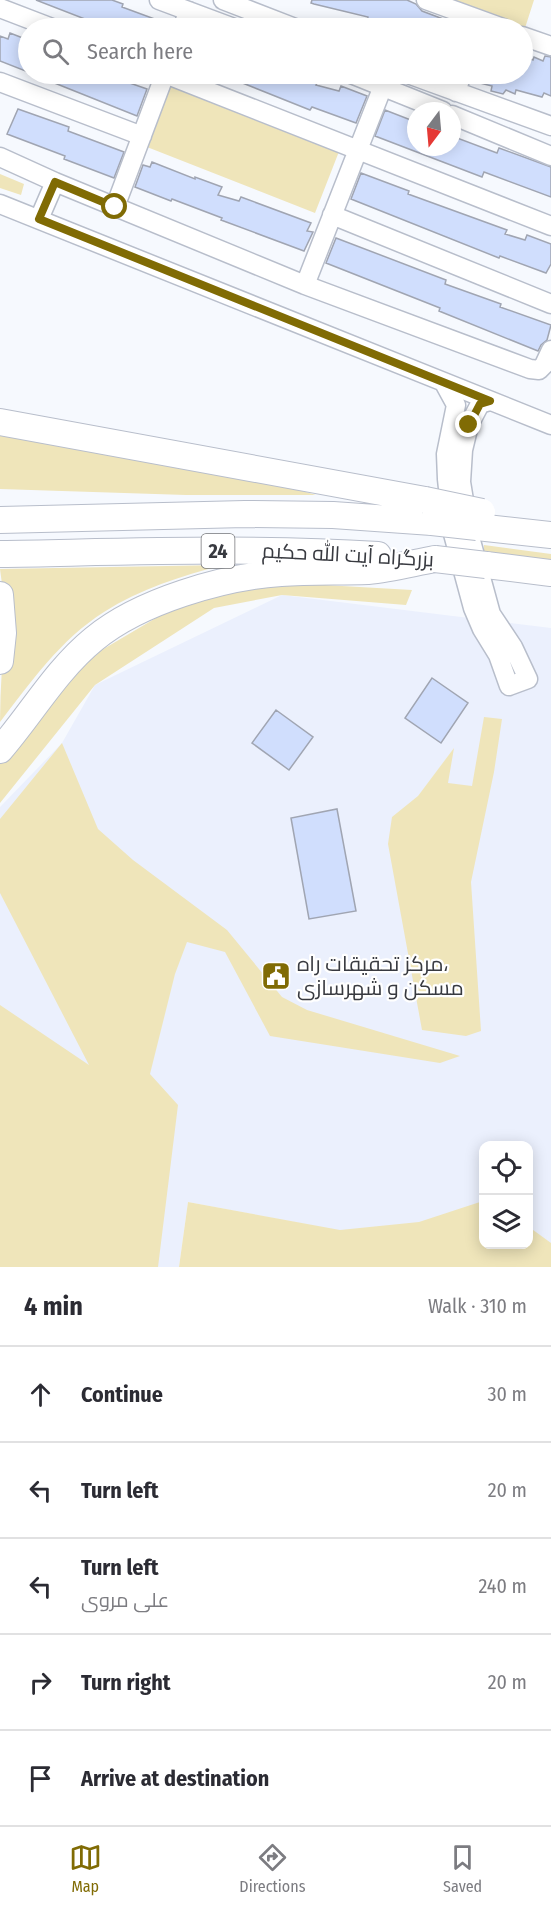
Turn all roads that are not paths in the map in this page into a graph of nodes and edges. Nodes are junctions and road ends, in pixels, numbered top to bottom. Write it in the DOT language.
graph roads {
  1 [pos="159,0"];
  2 [pos="223,0"];
  3 [pos="426,0"];
  4 [pos="0,8"];
  5 [pos="26,18"];
  6 [pos="182,18"];
  7 [pos="269,18"];
  8 [pos="466,18"];
  9 [pos="533,40"];
  10 [pos="551,46"];
  11 [pos="0,82"];
  12 [pos="161,84"];
  13 [pos="190,84"];
  14 [pos="378,84"];
  15 [pos="435,84"];
  16 [pos="459,84"];
  17 [pos="383,86"];
  18 [pos="456,92"];
  19 [pos="421,102"];
  20 [pos="461,119"];
  21 [pos="551,126"];
  22 [pos="141,136"];
  23 [pos="358,150"];
  24 [pos="551,156"];
  25 [pos="0,157"];
  26 [pos="55,182"];
  27 [pos="0,204"];
  28 [pos="115,207"];
  29 [pos="333,215"];
  30 [pos="39,219"];
  31 [pos="551,226"];
  32 [pos="305,285"];
  33 [pos="551,304"];
  34 [pos="551,350"];
  35 [pos="444,383"];
  36 [pos="490,401"];
  37 [pos="0,422"];
  38 [pos="551,425"];
  39 [pos="0,504"];
  40 [pos="429,511"];
  41 [pos="245,514"];
  42 [pos="0,520"];
  43 [pos="551,533"];
  44 [pos="0,554"];
  45 [pos="435,559"];
  46 [pos="551,573"];
  47 [pos="0,595"];
  48 [pos="0,661"];
  49 [pos="0,750"];
  1 -- 6 [label="street"];
  2 -- 7 [label="street"];
  3 -- 8 [label="street"];
  4 -- 5 [label="street"];
  9 -- 10 [label="street"];
  11 -- 22 [label="street"];
  12 -- 22 [label="street"];
  13 -- 23 [label="street"];
  14 -- 17 [label="street"];
  15 -- 18 [label="street"];
  16 -- 18 [label="street"];
  17 -- 19 [label="street"];
  17 -- 23 [label="street"];
  18 -- 21 [label="street"];
  20 -- 24 [label="street"];
  22 -- 28 [label="street"];
  23 -- 29 [label="street"];
  23 -- 31 [label="street"];
  25 -- 26 [label="street"];
  26 -- 28 [label="street"];
  26 -- 30 [label="street"];
  27 -- 30 [label="street"];
  28 -- 32 [label="street"];
  29 -- 32 [label="street"];
  29 -- 33 [label="street"];
  30 -- 35 [label="street"];
  32 -- 34 [label="street"];
  35 -- 36 [label="street"];
  35 -- 36 [label="street"];
  36 -- 38 [label="street"];
  37 -- 40 [label="highway"];
  39 -- 41 [label="highway"];
  40 -- 41 [label="highway, بزرگراه آیت الله حکیم / 24"];
  40 -- 43 [label="highway, بزرگراه آیت الله حکیم / 24, bridge"];
  41 -- 42 [label="highway, بزرگراه آیت الله حکیم / 24"];
  44 -- 45 [label="highway, بزرگراه آیت الله حکیم / 24"];
  45 -- 46 [label="highway, بزرگراه آیت الله حکیم / 24, bridge"];
  45 -- 49 [label="highway"];
  47 -- 48 [label="highway"];
}
